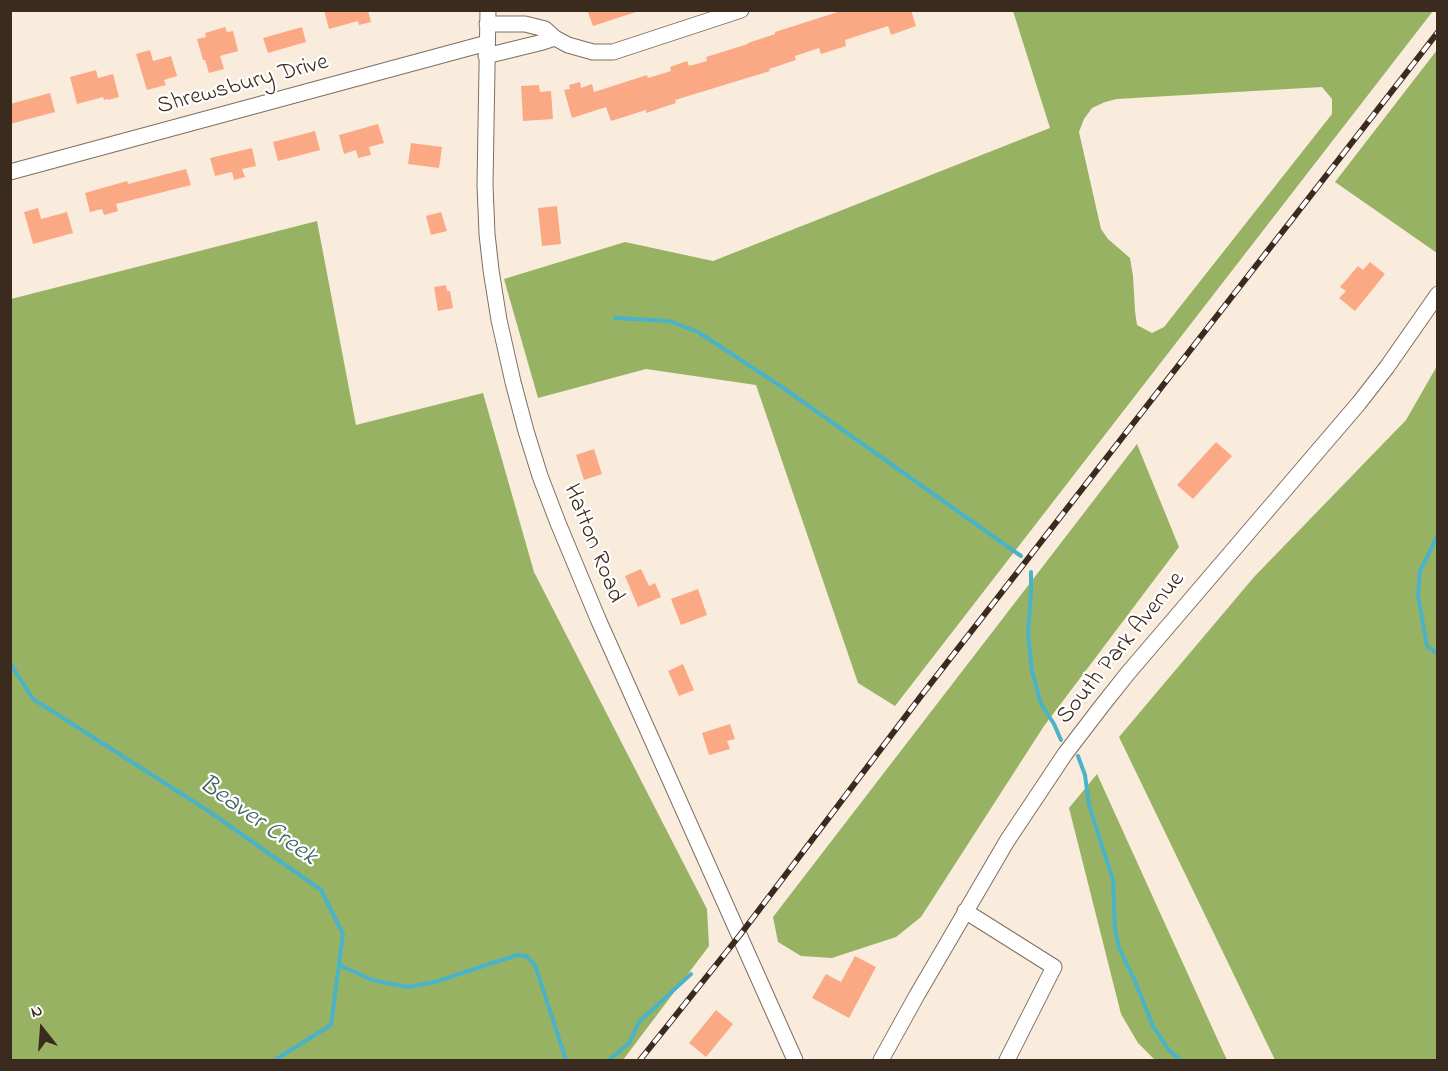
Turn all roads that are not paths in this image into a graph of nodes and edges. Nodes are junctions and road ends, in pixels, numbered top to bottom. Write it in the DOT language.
graph roads {
  1 [pos="741,10"];
  2 [pos="488,17"];
  3 [pos="555,38"];
  4 [pos="487,49"];
  5 [pos="10,172"];
  6 [pos="1437,294"];
  7 [pos="965,911"];
  8 [pos="795,1060"];
  9 [pos="881,1060"];
  10 [pos="1007,1060"];
  1 -- 3 [label="street"];
  2 -- 3 [label="street"];
  2 -- 4 [label="street, Hatton Road"];
  3 -- 4 [label="street, Shrewsbury Drive"];
  4 -- 5 [label="street, Shrewsbury Drive"];
  4 -- 8 [label="street, Hatton Road"];
  6 -- 7 [label="street, South Park Avenue"];
  7 -- 9 [label="street, South Park Avenue"];
  7 -- 10 [label="street"];
}
